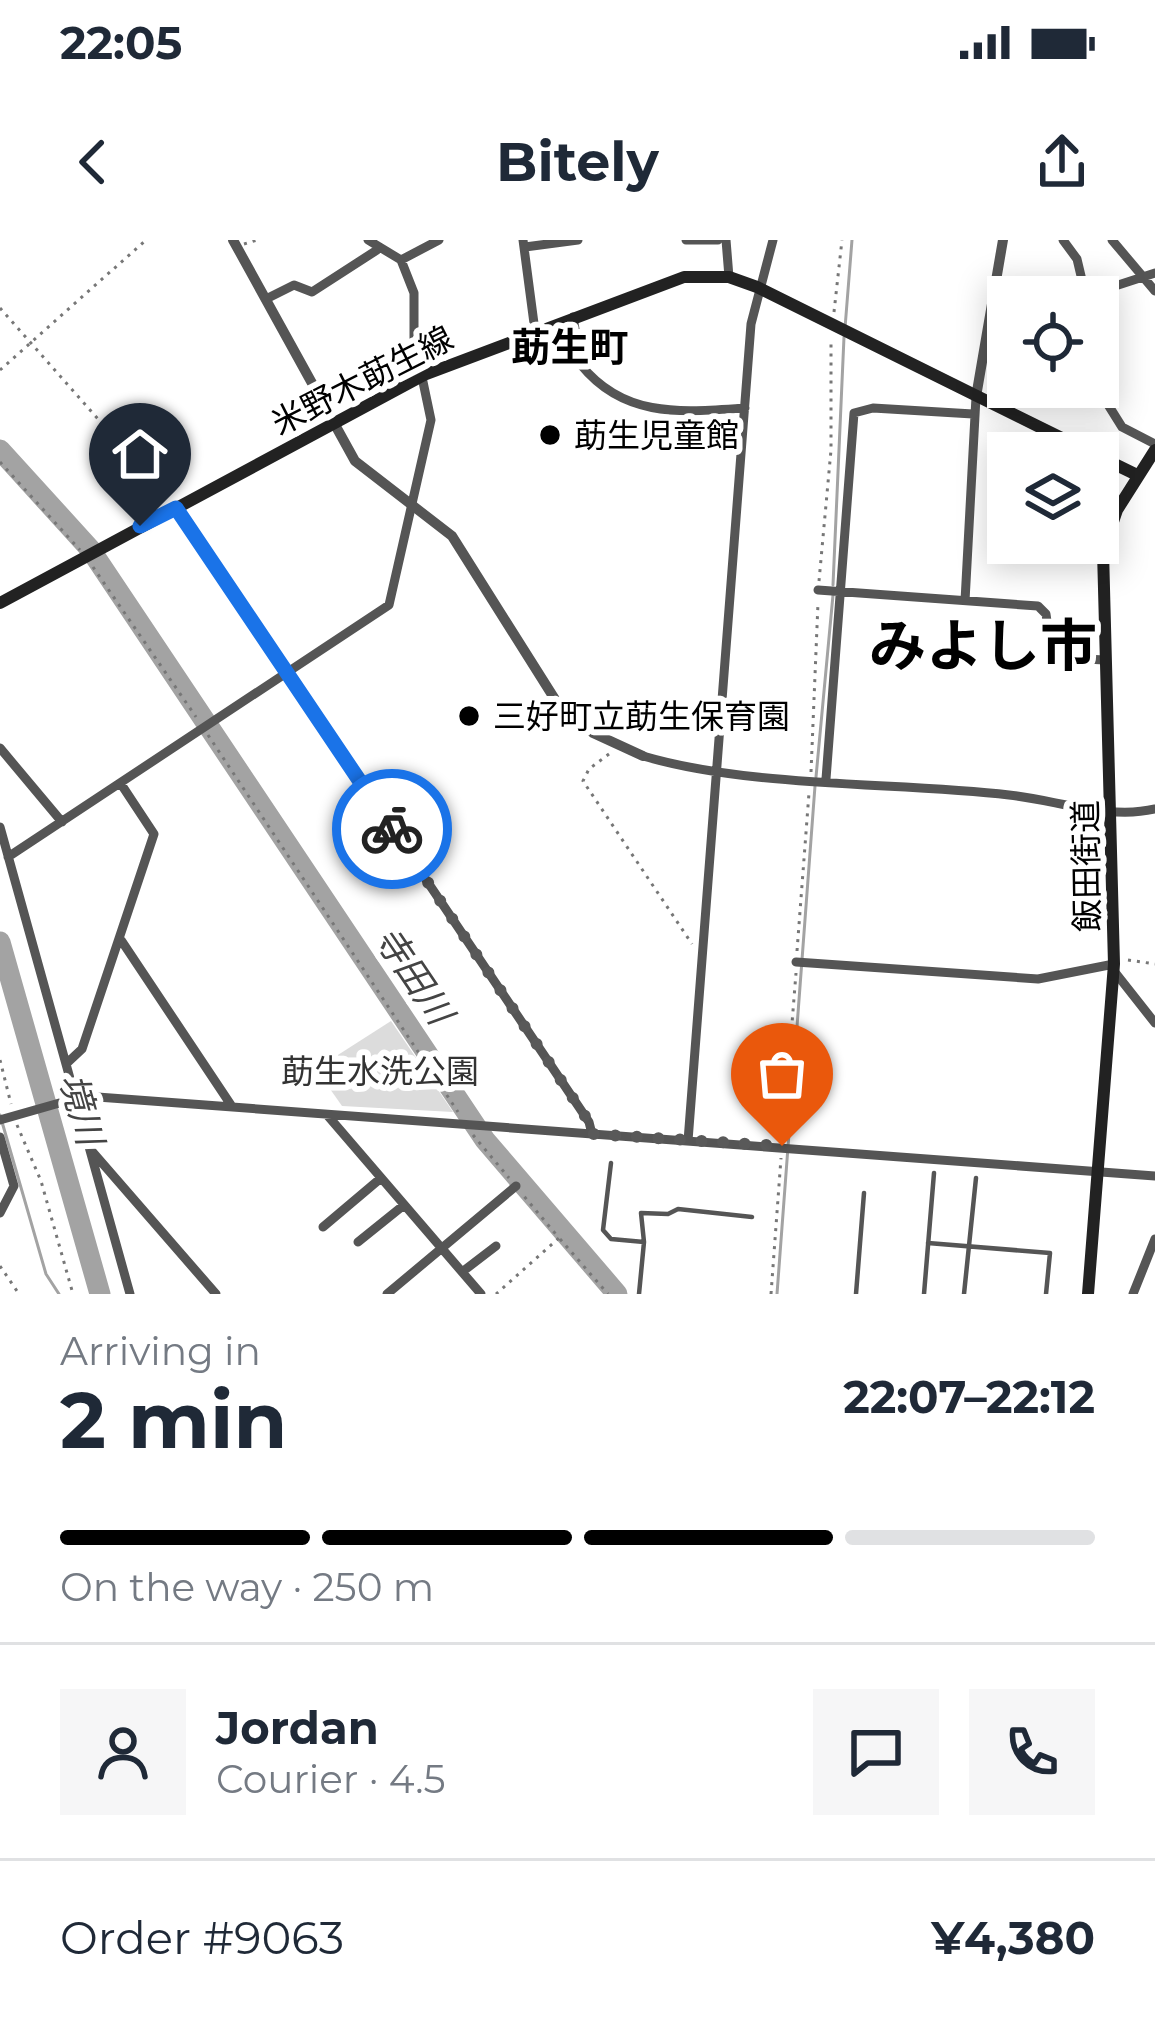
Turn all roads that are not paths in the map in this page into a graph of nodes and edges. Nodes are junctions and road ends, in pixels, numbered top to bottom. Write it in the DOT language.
graph roads {
  1 [pos="233,240"];
  2 [pos="368,240"];
  3 [pos="439,240"];
  4 [pos="578,240"];
  5 [pos="686,240"];
  6 [pos="722,240"];
  7 [pos="773,240"];
  8 [pos="1003,240"];
  9 [pos="1063,240"];
  10 [pos="1112,240"];
  11 [pos="524,243"];
  12 [pos="377,250"];
  13 [pos="401,260"];
  14 [pos="1002,276"];
  15 [pos="1081,276"];
  16 [pos="1150,276"];
  17 [pos="729,277"];
  18 [pos="1119,285"];
  19 [pos="757,287"];
  20 [pos="1155,291"];
  21 [pos="266,299"];
  22 [pos="573,316"];
  23 [pos="535,331"];
  24 [pos="987,354"];
  25 [pos="424,375"];
  26 [pos="976,397"];
  27 [pos="745,408"];
  28 [pos="1111,408"];
  29 [pos="973,414"];
  30 [pos="331,423"];
  31 [pos="1049,432"];
  32 [pos="1155,447"];
  33 [pos="1119,466"];
  34 [pos="1137,475"];
  35 [pos="411,500"];
  36 [pos="176,508"];
  37 [pos="820,590"];
  38 [pos="842,591"];
  39 [pos="965,601"];
  40 [pos="0,603"];
  41 [pos="1104,660"];
  42 [pos="287,673"];
  43 [pos="0,748"];
  44 [pos="643,756"];
  45 [pos="718,770"];
  46 [pos="826,779"];
  47 [pos="121,784"];
  48 [pos="1155,809"];
  49 [pos="1114,811"];
  50 [pos="62,822"];
  51 [pos="0,827"];
  52 [pos="8,857"];
  53 [pos="120,939"];
  54 [pos="796,962"];
  55 [pos="1114,965"];
  56 [pos="1155,1023"];
  57 [pos="66,1064"];
  58 [pos="75,1098"];
  59 [pos="231,1105"];
  60 [pos="327,1114"];
  61 [pos="0,1120"];
  62 [pos="592,1134"];
  63 [pos="0,1136"];
  64 [pos="688,1141"];
  65 [pos="90,1149"];
  66 [pos="611,1163"];
  67 [pos="1098,1172"];
  68 [pos="934,1173"];
  69 [pos="1155,1176"];
  70 [pos="381,1178"];
  71 [pos="976,1178"];
  72 [pos="516,1186"];
  73 [pos="863,1193"];
  74 [pos="404,1204"];
  75 [pos="0,1213"];
  76 [pos="752,1216"];
  77 [pos="323,1227"];
  78 [pos="1155,1239"];
  79 [pos="358,1242"];
  80 [pos="644,1242"];
  81 [pos="928,1244"];
  82 [pos="440,1246"];
  83 [pos="496,1246"];
  84 [pos="969,1249"];
  85 [pos="462,1272"];
  86 [pos="478,1293"];
  87 [pos="130,1294"];
  88 [pos="216,1294"];
  89 [pos="387,1294"];
  90 [pos="639,1294"];
  91 [pos="856,1294"];
  92 [pos="924,1294"];
  93 [pos="964,1294"];
  94 [pos="1046,1294"];
  95 [pos="1088,1294"];
  96 [pos="1133,1294"];
  1 -- 21 [label="street"];
  2 -- 12 [label="street"];
  3 -- 13 [label="street"];
  4 -- 11 [label="street"];
  5 -- 6 [label="street"];
  6 -- 17 [label="street"];
  7 -- 19 [label="street"];
  8 -- 14 [label="street"];
  9 -- 15 [label="street"];
  10 -- 16 [label="street"];
  11 -- 23 [label="street"];
  12 -- 13 [label="street"];
  12 -- 21 [label="street"];
  13 -- 25 [label="street"];
  16 -- 18 [label="street"];
  16 -- 20 [label="street"];
  17 -- 19 [label="main road, 米野木莇生線"];
  17 -- 22 [label="main road, 米野木莇生線"];
  19 -- 26 [label="main road, 米野木莇生線"];
  19 -- 27 [label="street"];
  21 -- 30 [label="street"];
  22 -- 23 [label="main road, 米野木莇生線"];
  22 -- 27 [label="street"];
  23 -- 25 [label="main road, 米野木莇生線"];
  24 -- 26 [label="street"];
  25 -- 30 [label="main road, 米野木莇生線"];
  25 -- 35 [label="street"];
  26 -- 29 [label="street"];
  26 -- 31 [label="main road, 米野木莇生線"];
  27 -- 45 [label="street"];
  28 -- 32 [label="street"];
  29 -- 38 [label="street"];
  29 -- 39 [label="street"];
  30 -- 35 [label="street"];
  30 -- 36 [label="main road, 米野木莇生線"];
  32 -- 34 [label="main road, 飯田街道"];
  33 -- 34 [label="main road, 米野木莇生線"];
  34 -- 41 [label="main road, 飯田街道"];
  35 -- 42 [label="street"];
  35 -- 44 [label="street"];
  36 -- 40 [label="main road, 米野木莇生線"];
  36 -- 42 [label="street"];
  37 -- 38 [label="street"];
  38 -- 39 [label="street"];
  38 -- 46 [label="street"];
  39 -- 41 [label="street"];
  41 -- 49 [label="main road, 飯田街道"];
  42 -- 47 [label="street"];
  42 -- 62 [label="street"];
  43 -- 50 [label="street"];
  44 -- 45 [label="street"];
  45 -- 46 [label="street"];
  45 -- 64 [label="street"];
  46 -- 49 [label="street"];
  47 -- 50 [label="street"];
  47 -- 53 [label="street"];
  48 -- 49 [label="street"];
  49 -- 55 [label="main road, 飯田街道"];
  50 -- 52 [label="street"];
  51 -- 52 [label="street"];
  52 -- 57 [label="street"];
  53 -- 57 [label="street"];
  53 -- 59 [label="street"];
  54 -- 55 [label="street"];
  55 -- 56 [label="street"];
  55 -- 67 [label="main road, 飯田街道"];
  57 -- 58 [label="street"];
  58 -- 59 [label="street"];
  58 -- 61 [label="street"];
  58 -- 65 [label="street"];
  59 -- 60 [label="street"];
  60 -- 62 [label="street"];
  60 -- 70 [label="street"];
  62 -- 64 [label="street"];
  63 -- 75 [label="street"];
  64 -- 67 [label="street"];
  65 -- 87 [label="street"];
  65 -- 88 [label="street"];
  66 -- 80 [label="lane"];
  67 -- 69 [label="street"];
  67 -- 95 [label="main road, 飯田街道"];
  68 -- 81 [label="lane"];
  70 -- 74 [label="street"];
  70 -- 77 [label="street"];
  71 -- 84 [label="lane"];
  72 -- 82 [label="street"];
  73 -- 91 [label="lane"];
  74 -- 79 [label="street"];
  74 -- 82 [label="street"];
  76 -- 80 [label="lane"];
  78 -- 96 [label="street"];
  80 -- 90 [label="lane"];
  81 -- 84 [label="lane"];
  81 -- 92 [label="lane"];
  82 -- 85 [label="street"];
  82 -- 89 [label="street"];
  83 -- 85 [label="street"];
  84 -- 93 [label="lane"];
  84 -- 94 [label="lane"];
  85 -- 86 [label="street"];
}
